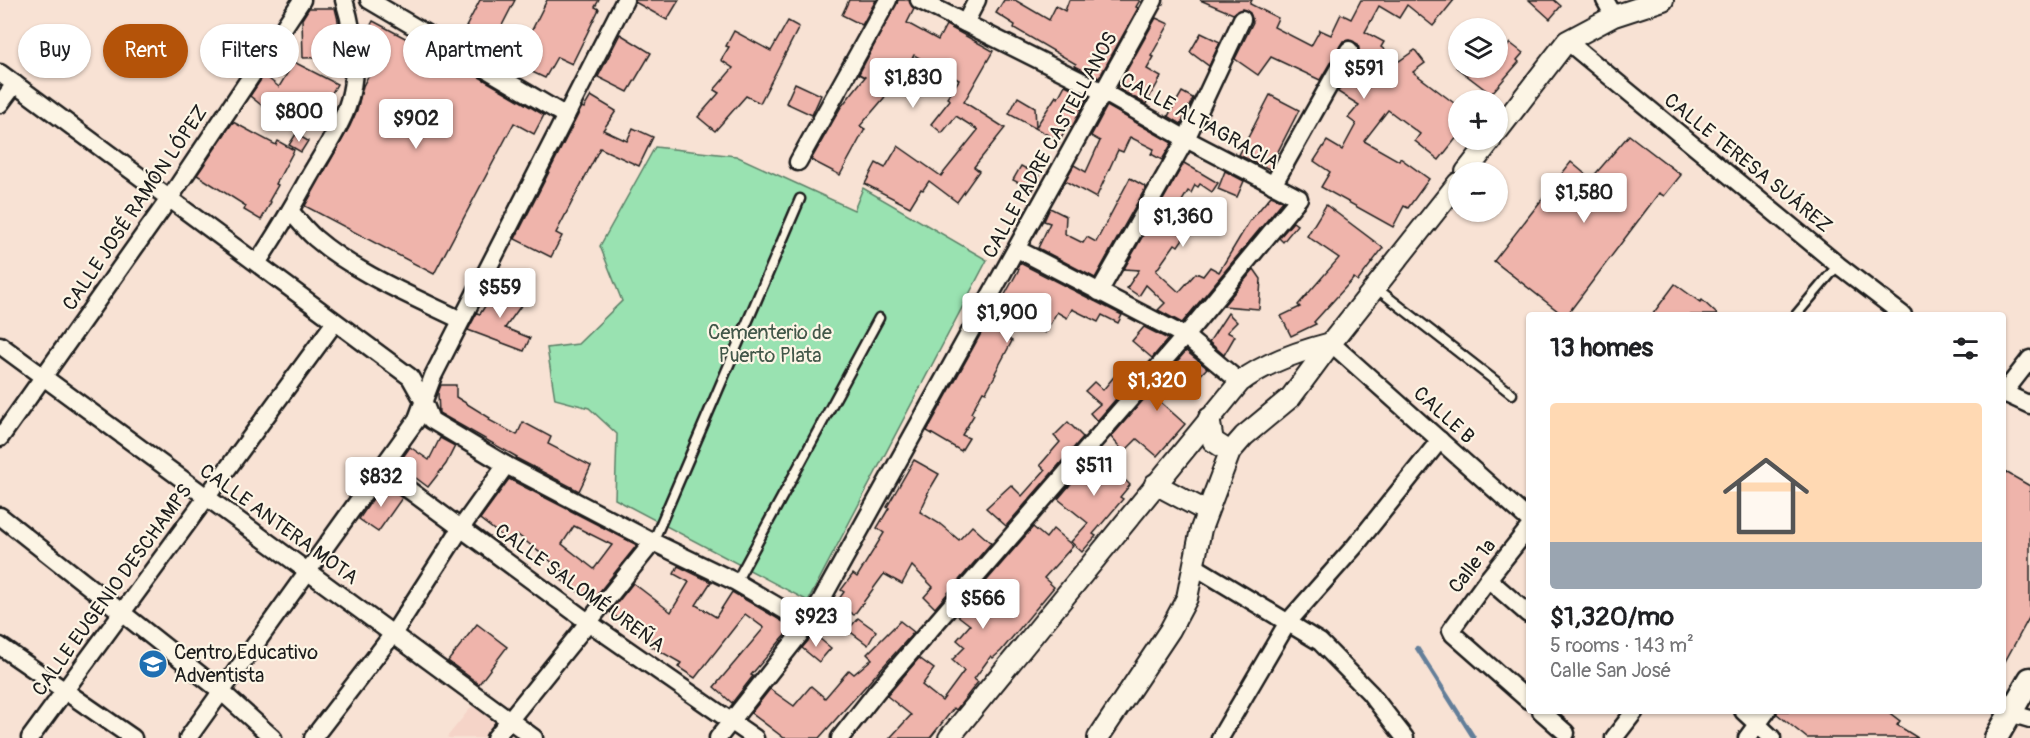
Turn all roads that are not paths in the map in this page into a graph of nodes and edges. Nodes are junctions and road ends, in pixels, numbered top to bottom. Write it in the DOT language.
graph roads {
  1 [pos="302,0"];
  2 [pos="344,0"];
  3 [pos="369,0"];
  4 [pos="625,0"];
  5 [pos="888,0"];
  6 [pos="919,0"];
  7 [pos="977,0"];
  8 [pos="1154,0"];
  9 [pos="1663,0"];
  10 [pos="1610,8"];
  11 [pos="1242,19"];
  12 [pos="965,23"];
  13 [pos="1567,41"];
  14 [pos="1349,50"];
  15 [pos="0,73"];
  16 [pos="15,84"];
  17 [pos="1103,92"];
  18 [pos="0,104"];
  19 [pos="566,116"];
  20 [pos="1508,118"];
  21 [pos="1186,139"];
  22 [pos="1483,150"];
  23 [pos="798,162"];
  24 [pos="1474,162"];
  25 [pos="1273,185"];
  26 [pos="1448,196"];
  27 [pos="169,199"];
  28 [pos="800,199"];
  29 [pos="290,211"];
  30 [pos="1017,249"];
  31 [pos="257,263"];
  32 [pos="1838,265"];
  33 [pos="1375,287"];
  34 [pos="1099,292"];
  35 [pos="1799,312"];
  36 [pos="1899,312"];
  37 [pos="879,318"];
  38 [pos="461,320"];
  39 [pos="334,322"];
  40 [pos="1185,336"];
  41 [pos="1331,342"];
  42 [pos="0,345"];
  43 [pos="2030,359"];
  44 [pos="43,377"];
  45 [pos="1240,382"];
  46 [pos="2006,389"];
  47 [pos="1512,394"];
  48 [pos="2006,394"];
  49 [pos="423,400"];
  50 [pos="2030,405"];
  51 [pos="1209,418"];
  52 [pos="0,438"];
  53 [pos="1440,440"];
  54 [pos="1230,452"];
  55 [pos="506,465"];
  56 [pos="382,470"];
  57 [pos="1155,484"];
  58 [pos="207,497"];
  59 [pos="1206,511"];
  60 [pos="0,516"];
  61 [pos="1526,517"];
  62 [pos="461,528"];
  63 [pos="1526,532"];
  64 [pos="653,542"];
  65 [pos="1194,566"];
  66 [pos="308,573"];
  67 [pos="1488,579"];
  68 [pos="736,582"];
  69 [pos="123,611"];
  70 [pos="1526,612"];
  71 [pos="588,622"];
  72 [pos="1288,622"];
  73 [pos="808,624"];
  74 [pos="393,634"];
  75 [pos="0,646"];
  76 [pos="2030,679"];
  77 [pos="65,690"];
  78 [pos="222,692"];
  79 [pos="1526,698"];
  80 [pos="1544,714"];
  81 [pos="1633,714"];
  82 [pos="2020,716"];
  83 [pos="1762,717"];
  84 [pos="510,720"];
  85 [pos="732,722"];
  86 [pos="1566,733"];
  87 [pos="1399,736"];
  88 [pos="30,738"];
  89 [pos="133,738"];
  90 [pos="188,738"];
  91 [pos="273,738"];
  92 [pos="313,738"];
  93 [pos="495,738"];
  94 [pos="534,738"];
  95 [pos="718,738"];
  96 [pos="755,738"];
  97 [pos="840,738"];
  98 [pos="949,738"];
  99 [pos="1098,738"];
  100 [pos="1220,738"];
  101 [pos="1614,738"];
  102 [pos="1746,738"];
  103 [pos="1772,738"];
  104 [pos="1996,738"];
  1 -- 27 [label="street, CALLE JOSÉ RAMÓN LÓPEZ"];
  2 -- 29 [label="street"];
  3 -- 19 [label="street"];
  4 -- 19 [label="street"];
  5 -- 23 [label="street"];
  6 -- 12 [label="street, CALLE ALTAGRACIA"];
  7 -- 12 [label="street"];
  8 -- 17 [label="street, CALLE PADRE CASTELLANOS"];
  9 -- 10 [label="street"];
  10 -- 13 [label="street"];
  11 -- 21 [label="street"];
  12 -- 17 [label="street, CALLE ALTAGRACIA"];
  13 -- 20 [label="street"];
  13 -- 32 [label="street, CALLE TERESA SUÁREZ"];
  14 -- 25 [label="street"];
  15 -- 16 [label="street"];
  16 -- 18 [label="street"];
  16 -- 27 [label="street"];
  17 -- 21 [label="street, CALLE ALTAGRACIA"];
  17 -- 30 [label="street, CALLE PADRE CASTELLANOS"];
  19 -- 38 [label="street"];
  21 -- 25 [label="street, CALLE ALTAGRACIA"];
  21 -- 34 [label="street"];
  22 -- 24 [label="street"];
  25 -- 40 [label="street, CALLE ALTAGRACIA"];
  26 -- 33 [label="street"];
  27 -- 31 [label="street"];
  27 -- 44 [label="street, CALLE JOSÉ RAMÓN LÓPEZ"];
  28 -- 64 [label="lane"];
  29 -- 31 [label="street"];
  29 -- 38 [label="street"];
  30 -- 34 [label="street"];
  30 -- 73 [label="street, CALLE PADRE CASTELLANOS"];
  31 -- 39 [label="street"];
  32 -- 35 [label="lane"];
  32 -- 36 [label="street, CALLE TERESA SUÁREZ"];
  33 -- 41 [label="street"];
  33 -- 47 [label="lane"];
  34 -- 40 [label="street"];
  37 -- 68 [label="lane"];
  38 -- 49 [label="street"];
  39 -- 49 [label="street"];
  39 -- 58 [label="street, CALLE EUGENIO DESCHAMPS"];
  40 -- 45 [label="street"];
  40 -- 97 [label="street"];
  41 -- 45 [label="street"];
  41 -- 53 [label="street, CALLE B"];
  41 -- 54 [label="street"];
  42 -- 44 [label="street, CALLE ANTERA MOTA"];
  43 -- 46 [label="street"];
  44 -- 52 [label="street, CALLE JOSÉ RAMÓN LÓPEZ"];
  44 -- 58 [label="street, CALLE ANTERA MOTA"];
  45 -- 51 [label="street"];
  48 -- 50 [label="street"];
  49 -- 55 [label="street"];
  49 -- 56 [label="street"];
  51 -- 54 [label="street"];
  51 -- 57 [label="street"];
  53 -- 61 [label="street, CALLE B"];
  53 -- 72 [label="street"];
  54 -- 59 [label="street"];
  55 -- 62 [label="street"];
  55 -- 64 [label="street"];
  56 -- 62 [label="street, CALLE SALOMÉ UREÑA"];
  56 -- 66 [label="street"];
  57 -- 59 [label="street"];
  57 -- 98 [label="street"];
  58 -- 66 [label="street, CALLE ANTERA MOTA"];
  58 -- 69 [label="street, CALLE EUGENIO DESCHAMPS"];
  59 -- 65 [label="street"];
  60 -- 69 [label="street"];
  62 -- 71 [label="street, CALLE SALOMÉ UREÑA"];
  62 -- 74 [label="street"];
  63 -- 67 [label="street, Calle 1ª"];
  64 -- 68 [label="street"];
  64 -- 71 [label="street"];
  65 -- 72 [label="street"];
  65 -- 99 [label="street"];
  66 -- 74 [label="street, CALLE ANTERA MOTA"];
  66 -- 78 [label="street"];
  67 -- 70 [label="street"];
  67 -- 79 [label="street, Calle 1ª"];
  68 -- 73 [label="street"];
  69 -- 77 [label="street, CALLE EUGENIO DESCHAMPS"];
  69 -- 78 [label="street"];
  71 -- 84 [label="street"];
  71 -- 85 [label="street, CALLE SALOMÉ UREÑA"];
  72 -- 87 [label="street"];
  72 -- 100 [label="street"];
  73 -- 85 [label="street, CALLE PADRE CASTELLANOS"];
  74 -- 84 [label="street, CALLE ANTERA MOTA"];
  74 -- 92 [label="street"];
  75 -- 77 [label="street"];
  76 -- 82 [label="main road"];
  77 -- 88 [label="street, CALLE EUGENIO DESCHAMPS"];
  77 -- 89 [label="street"];
  78 -- 90 [label="street"];
  78 -- 91 [label="street"];
  80 -- 86 [label="street"];
  81 -- 101 [label="street"];
  82 -- 104 [label="main road"];
  83 -- 102 [label="street"];
  83 -- 103 [label="street"];
  84 -- 93 [label="street"];
  84 -- 94 [label="street, CALLE ANTERA MOTA"];
  85 -- 95 [label="street, CALLE PADRE CASTELLANOS"];
  85 -- 96 [label="street, CALLE SALOMÉ UREÑA"];
}
